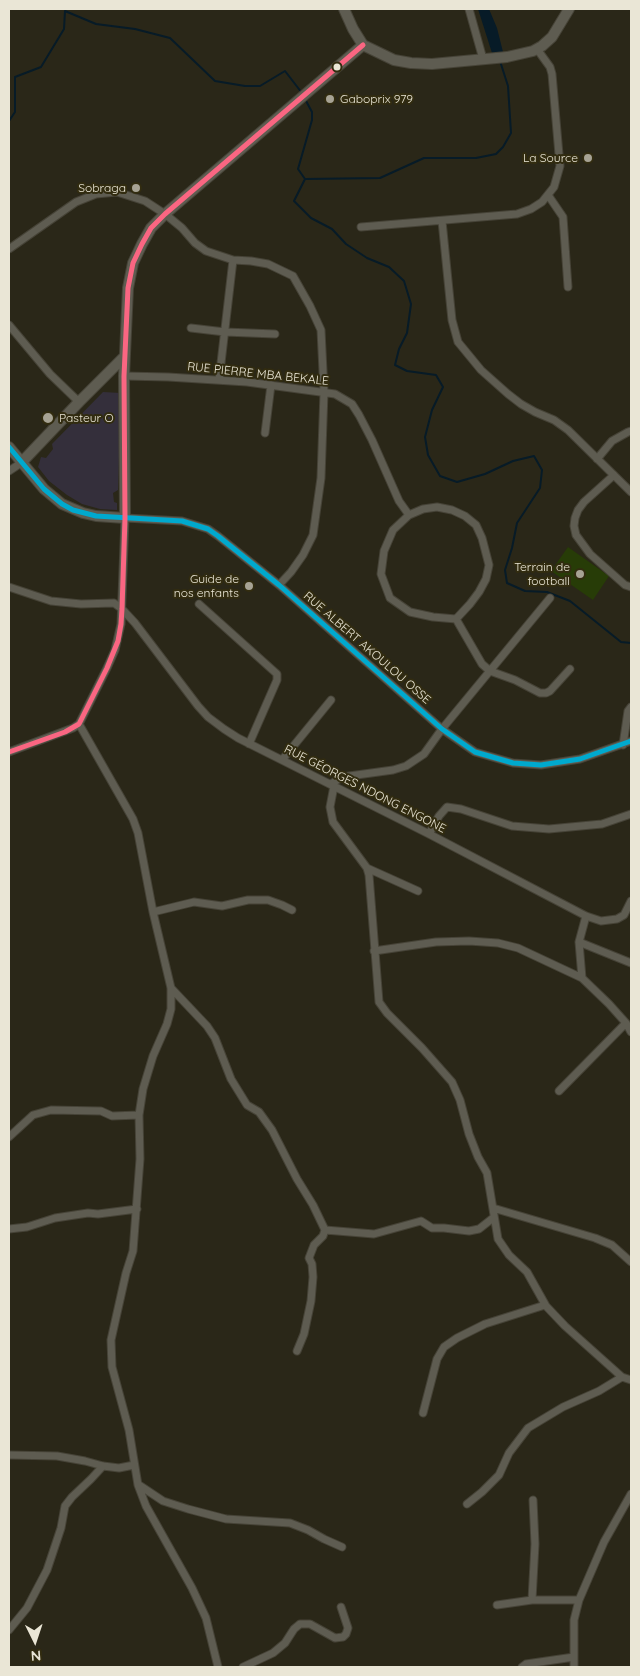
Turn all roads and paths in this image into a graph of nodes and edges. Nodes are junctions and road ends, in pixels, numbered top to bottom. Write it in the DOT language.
graph roads {
  1 [pos="344,9"];
  2 [pos="469,9"];
  3 [pos="568,9"];
  4 [pos="363,45"];
  5 [pos="537,49"];
  6 [pos="486,59"];
  7 [pos="548,195"];
  8 [pos="165,214"];
  9 [pos="442,221"];
  10 [pos="361,227"];
  11 [pos="9,248"];
  12 [pos="233,260"];
  13 [pos="568,286"];
  14 [pos="9,325"];
  15 [pos="191,328"];
  16 [pos="224,332"];
  17 [pos="275,334"];
  18 [pos="124,357"];
  19 [pos="124,376"];
  20 [pos="219,380"];
  21 [pos="270,385"];
  22 [pos="324,392"];
  23 [pos="79,402"];
  24 [pos="631,431"];
  25 [pos="265,433"];
  26 [pos="9,447"];
  27 [pos="597,459"];
  28 [pos="21,464"];
  29 [pos="9,471"];
  30 [pos="614,475"];
  31 [pos="631,492"];
  32 [pos="409,515"];
  33 [pos="125,518"];
  34 [pos="279,585"];
  35 [pos="9,587"];
  36 [pos="631,587"];
  37 [pos="550,598"];
  38 [pos="199,604"];
  39 [pos="122,609"];
  40 [pos="456,619"];
  41 [pos="570,669"];
  42 [pos="490,671"];
  43 [pos="330,700"];
  44 [pos="631,707"];
  45 [pos="78,724"];
  46 [pos="442,730"];
  47 [pos="631,741"];
  48 [pos="249,744"];
  49 [pos="623,745"];
  50 [pos="9,752"];
  51 [pos="282,760"];
  52 [pos="333,785"];
  53 [pos="631,814"];
  54 [pos="429,834"];
  55 [pos="367,868"];
  56 [pos="418,891"];
  57 [pos="631,900"];
  58 [pos="292,910"];
  59 [pos="152,912"];
  60 [pos="586,916"];
  61 [pos="579,942"];
  62 [pos="374,951"];
  63 [pos="631,963"];
  64 [pos="582,978"];
  65 [pos="171,988"];
  66 [pos="626,1023"];
  67 [pos="631,1032"];
  68 [pos="559,1091"];
  69 [pos="139,1115"];
  70 [pos="9,1137"];
  71 [pos="492,1208"];
  72 [pos="136,1209"];
  73 [pos="494,1218"];
  74 [pos="9,1229"];
  75 [pos="324,1230"];
  76 [pos="631,1262"];
  77 [pos="546,1306"];
  78 [pos="297,1351"];
  79 [pos="622,1377"];
  80 [pos="631,1380"];
  81 [pos="422,1413"];
  82 [pos="9,1455"];
  83 [pos="134,1465"];
  84 [pos="102,1466"];
  85 [pos="138,1485"];
  86 [pos="631,1494"];
  87 [pos="533,1500"];
  88 [pos="466,1504"];
  89 [pos="342,1547"];
  90 [pos="532,1600"];
  91 [pos="579,1600"];
  92 [pos="497,1604"];
  93 [pos="341,1607"];
  94 [pos="9,1630"];
  95 [pos="574,1657"];
  96 [pos="218,1667"];
  97 [pos="243,1667"];
  98 [pos="522,1667"];
  99 [pos="574,1667"];
  1 -- 4 [label="main road"];
  2 -- 6 [label="street"];
  3 -- 5 [label="main road"];
  4 -- 6 [label="main road"];
  4 -- 8 [label="main road"];
  5 -- 6 [label="main road"];
  5 -- 7 [label="street"];
  7 -- 9 [label="street"];
  7 -- 13 [label="street"];
  8 -- 11 [label="street"];
  8 -- 12 [label="street"];
  8 -- 18 [label="main road"];
  9 -- 10 [label="street"];
  9 -- 27 [label="street"];
  12 -- 16 [label="street"];
  12 -- 22 [label="street"];
  14 -- 23 [label="street"];
  15 -- 16 [label="street"];
  16 -- 17 [label="street"];
  16 -- 20 [label="street"];
  18 -- 19 [label="main road"];
  18 -- 23 [label="main road"];
  19 -- 20 [label="street, RUE PIERRE MBA BEKALE"];
  19 -- 33 [label="main road"];
  20 -- 21 [label="street, RUE PIERRE MBA BEKALE"];
  21 -- 22 [label="street, RUE PIERRE MBA BEKALE"];
  21 -- 25 [label="street"];
  22 -- 32 [label="street, RUE PIERRE MBA BEKALE"];
  22 -- 34 [label="street"];
  23 -- 28 [label="main road"];
  24 -- 27 [label="street"];
  26 -- 28 [label="main road"];
  27 -- 30 [label="street"];
  28 -- 29 [label="street"];
  28 -- 33 [label="main road"];
  30 -- 31 [label="street"];
  30 -- 36 [label="street"];
  32 -- 40 [label="street"];
  32 -- 40 [label="street"];
  33 -- 34 [label="street, RUE ALBERT AKOULOU OSSE"];
  33 -- 39 [label="street"];
  34 -- 46 [label="street, RUE ALBERT AKOULOU OSSE"];
  35 -- 39 [label="street"];
  37 -- 42 [label="street"];
  38 -- 48 [label="street"];
  39 -- 45 [label="street"];
  39 -- 48 [label="street, RUE GÉORGES NDONG ENGONE"];
  40 -- 42 [label="street"];
  41 -- 42 [label="street"];
  42 -- 46 [label="street"];
  43 -- 51 [label="street"];
  44 -- 49 [label="street"];
  45 -- 50 [label="street"];
  45 -- 59 [label="street"];
  46 -- 49 [label="street, RUE ALBERT AKOULOU OSSE"];
  46 -- 52 [label="street"];
  47 -- 49 [label="street, RUE ALBERT AKOULOU OSSE"];
  48 -- 51 [label="street, RUE GÉORGES NDONG ENGONE"];
  51 -- 52 [label="street, RUE GÉORGES NDONG ENGONE"];
  52 -- 54 [label="street, RUE GÉORGES NDONG ENGONE"];
  52 -- 55 [label="street"];
  53 -- 54 [label="street"];
  54 -- 60 [label="street, RUE GÉORGES NDONG ENGONE"];
  55 -- 56 [label="street"];
  55 -- 62 [label="street"];
  57 -- 60 [label="street, RUE GÉORGES NDONG ENGONE"];
  58 -- 59 [label="street"];
  59 -- 65 [label="street"];
  60 -- 61 [label="street"];
  61 -- 63 [label="street"];
  61 -- 64 [label="street"];
  62 -- 64 [label="street"];
  62 -- 71 [label="street"];
  64 -- 66 [label="street"];
  65 -- 69 [label="street"];
  65 -- 75 [label="street"];
  66 -- 67 [label="street"];
  66 -- 68 [label="street"];
  69 -- 70 [label="street"];
  69 -- 72 [label="street"];
  71 -- 73 [label="street"];
  71 -- 76 [label="street"];
  72 -- 74 [label="street"];
  72 -- 83 [label="street"];
  73 -- 75 [label="street"];
  73 -- 77 [label="street"];
  75 -- 78 [label="street"];
  77 -- 79 [label="street"];
  77 -- 81 [label="street"];
  79 -- 80 [label="street"];
  79 -- 88 [label="street"];
  82 -- 84 [label="street"];
  83 -- 84 [label="street"];
  83 -- 85 [label="street"];
  84 -- 94 [label="street"];
  85 -- 89 [label="street"];
  85 -- 96 [label="street"];
  86 -- 91 [label="street"];
  87 -- 90 [label="street"];
  90 -- 91 [label="street"];
  90 -- 92 [label="street"];
  91 -- 95 [label="street"];
  93 -- 97 [label="street"];
  95 -- 98 [label="street"];
  95 -- 99 [label="street"];
}
